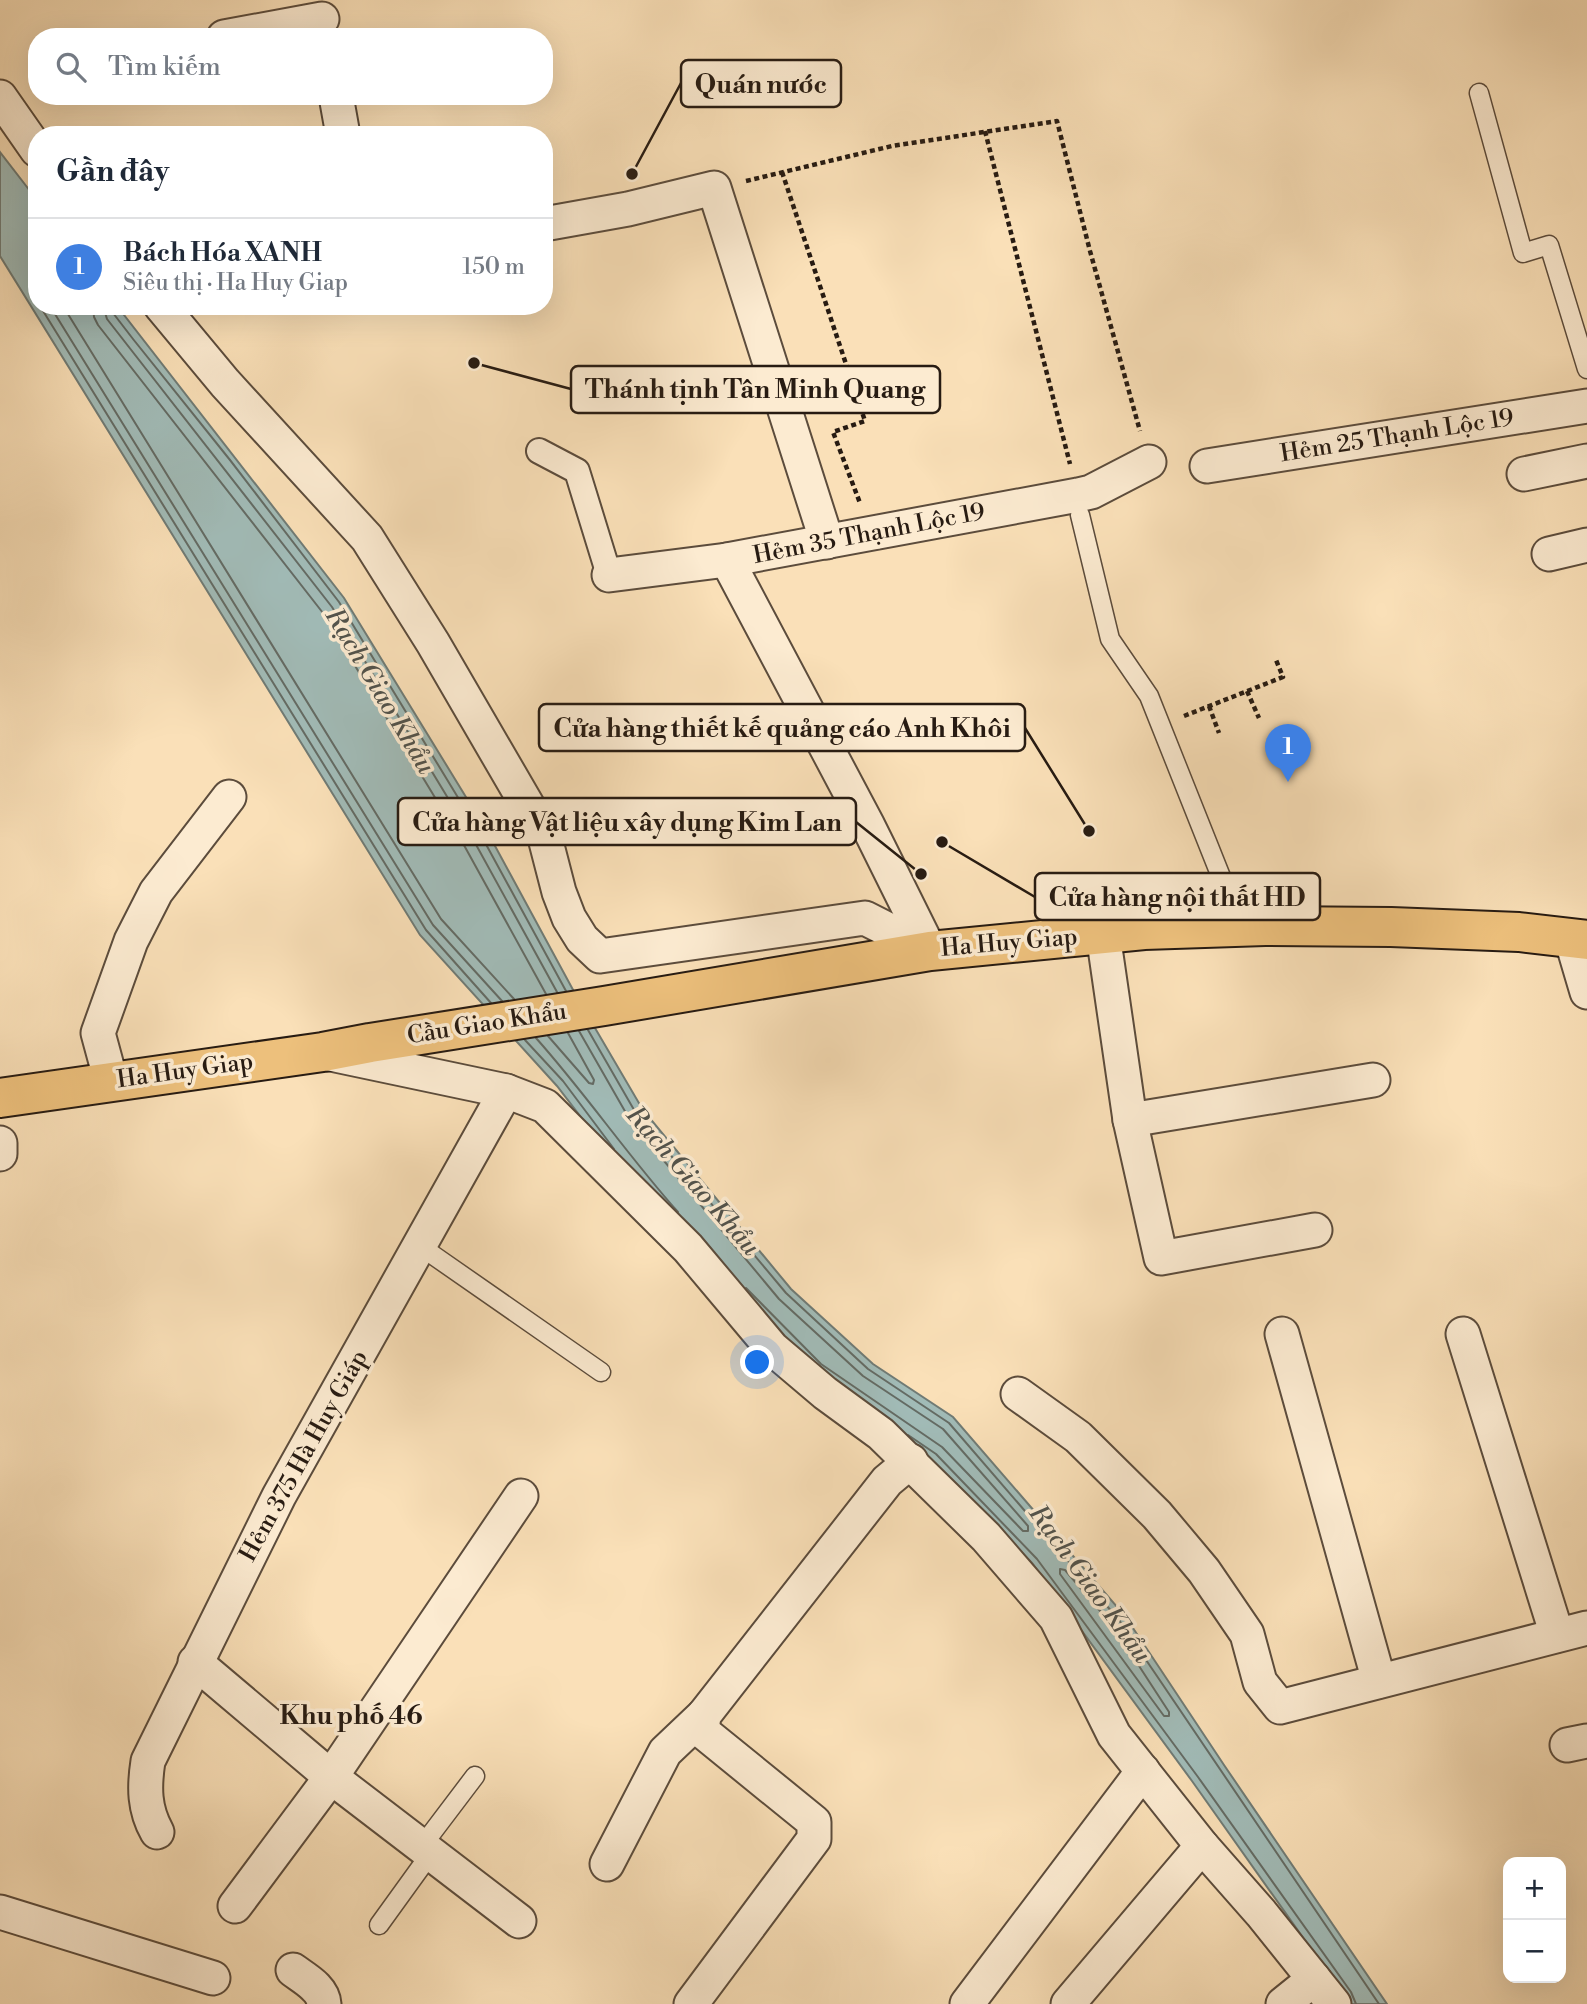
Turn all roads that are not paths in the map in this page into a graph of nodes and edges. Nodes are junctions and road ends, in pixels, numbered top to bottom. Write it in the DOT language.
graph roads {
  1 [pos="322,19"];
  2 [pos="273,28"];
  3 [pos="1479,93"];
  4 [pos="0,97"];
  5 [pos="337,105"];
  6 [pos="341,126"];
  7 [pos="28,137"];
  8 [pos="553,222"];
  9 [pos="168,315"];
  10 [pos="1587,369"];
  11 [pos="1587,406"];
  12 [pos="539,452"];
  13 [pos="1587,461"];
  14 [pos="1149,462"];
  15 [pos="1207,466"];
  16 [pos="1524,474"];
  17 [pos="1079,505"];
  18 [pos="827,542"];
  19 [pos="1587,545"];
  20 [pos="1549,554"];
  21 [pos="727,560"];
  22 [pos="609,575"];
  23 [pos="229,797"];
  24 [pos="1241,927"];
  25 [pos="1103,934"];
  26 [pos="1579,939"];
  27 [pos="930,951"];
  28 [pos="1587,992"];
  29 [pos="604,1006"];
  30 [pos="370,1043"];
  31 [pos="323,1052"];
  32 [pos="1373,1080"];
  33 [pos="111,1081"];
  34 [pos="506,1091"];
  35 [pos="0,1098"];
  36 [pos="1130,1120"];
  37 [pos="0,1143"];
  38 [pos="0,1154"];
  39 [pos="1315,1230"];
  40 [pos="420,1246"];
  41 [pos="1282,1334"];
  42 [pos="1463,1334"];
  43 [pos="601,1372"];
  44 [pos="1018,1394"];
  45 [pos="911,1461"];
  46 [pos="521,1496"];
  47 [pos="1572,1631"];
  48 [pos="195,1662"];
  49 [pos="1379,1681"];
  50 [pos="704,1715"];
  51 [pos="1143,1771"];
  52 [pos="475,1776"];
  53 [pos="331,1777"];
  54 [pos="157,1832"];
  55 [pos="1202,1846"];
  56 [pos="426,1850"];
  57 [pos="607,1864"];
  58 [pos="235,1906"];
  59 [pos="0,1912"];
  60 [pos="519,1921"];
  61 [pos="379,1926"];
  62 [pos="293,1970"];
  63 [pos="213,1978"];
  64 [pos="1324,1992"];
  65 [pos="324,2004"];
  66 [pos="691,2004"];
  67 [pos="967,2004"];
  68 [pos="1068,2004"];
  69 [pos="1283,2004"];
  1 -- 2 [label="street"];
  3 -- 10 [label="lane"];
  4 -- 7 [label="street"];
  5 -- 6 [label="street"];
  8 -- 18 [label="street"];
  9 -- 27 [label="street"];
  11 -- 15 [label="street, Hẻm 25 Thạnh Lộc 19"];
  12 -- 22 [label="street"];
  13 -- 16 [label="street"];
  14 -- 17 [label="street, Hẻm 35 Thạnh Lộc 19"];
  17 -- 18 [label="street, Hẻm 35 Thạnh Lộc 19"];
  17 -- 24 [label="lane"];
  18 -- 21 [label="street, Hẻm 35 Thạnh Lộc 19"];
  19 -- 20 [label="street"];
  21 -- 22 [label="street"];
  21 -- 27 [label="street, Hẻm 35 Thạnh Lộc 19"];
  23 -- 33 [label="street"];
  24 -- 25 [label="main road, Ha Huy Giap"];
  24 -- 26 [label="main road, Ha Huy Giap"];
  25 -- 27 [label="main road, Ha Huy Giap"];
  25 -- 36 [label="street"];
  26 -- 28 [label="street"];
  27 -- 29 [label="main road, Ha Huy Giap"];
  29 -- 30 [label="main road, Cầu Giao Khẩu"];
  30 -- 31 [label="main road, Ha Huy Giap"];
  31 -- 33 [label="main road, Ha Huy Giap"];
  31 -- 34 [label="street"];
  32 -- 36 [label="street"];
  33 -- 35 [label="main road, Ha Huy Giap"];
  34 -- 40 [label="street, Hẻm 375 Hà Huy Giáp"];
  34 -- 45 [label="street"];
  36 -- 39 [label="street"];
  37 -- 38 [label="street"];
  40 -- 43 [label="lane"];
  40 -- 48 [label="street, Hẻm 375 Hà Huy Giáp"];
  41 -- 49 [label="street"];
  42 -- 47 [label="street"];
  44 -- 49 [label="street"];
  45 -- 50 [label="street"];
  45 -- 51 [label="street"];
  46 -- 53 [label="street"];
  47 -- 49 [label="street"];
  48 -- 53 [label="street"];
  48 -- 54 [label="street, Hẻm 375 Hà Huy Giáp"];
  50 -- 57 [label="street"];
  50 -- 66 [label="street"];
  51 -- 55 [label="street"];
  51 -- 67 [label="street"];
  52 -- 56 [label="lane"];
  53 -- 56 [label="street"];
  53 -- 58 [label="street"];
  55 -- 64 [label="street"];
  55 -- 68 [label="street"];
  56 -- 60 [label="street"];
  56 -- 61 [label="lane"];
  59 -- 63 [label="street"];
  62 -- 65 [label="street"];
  64 -- 69 [label="street"];
}
